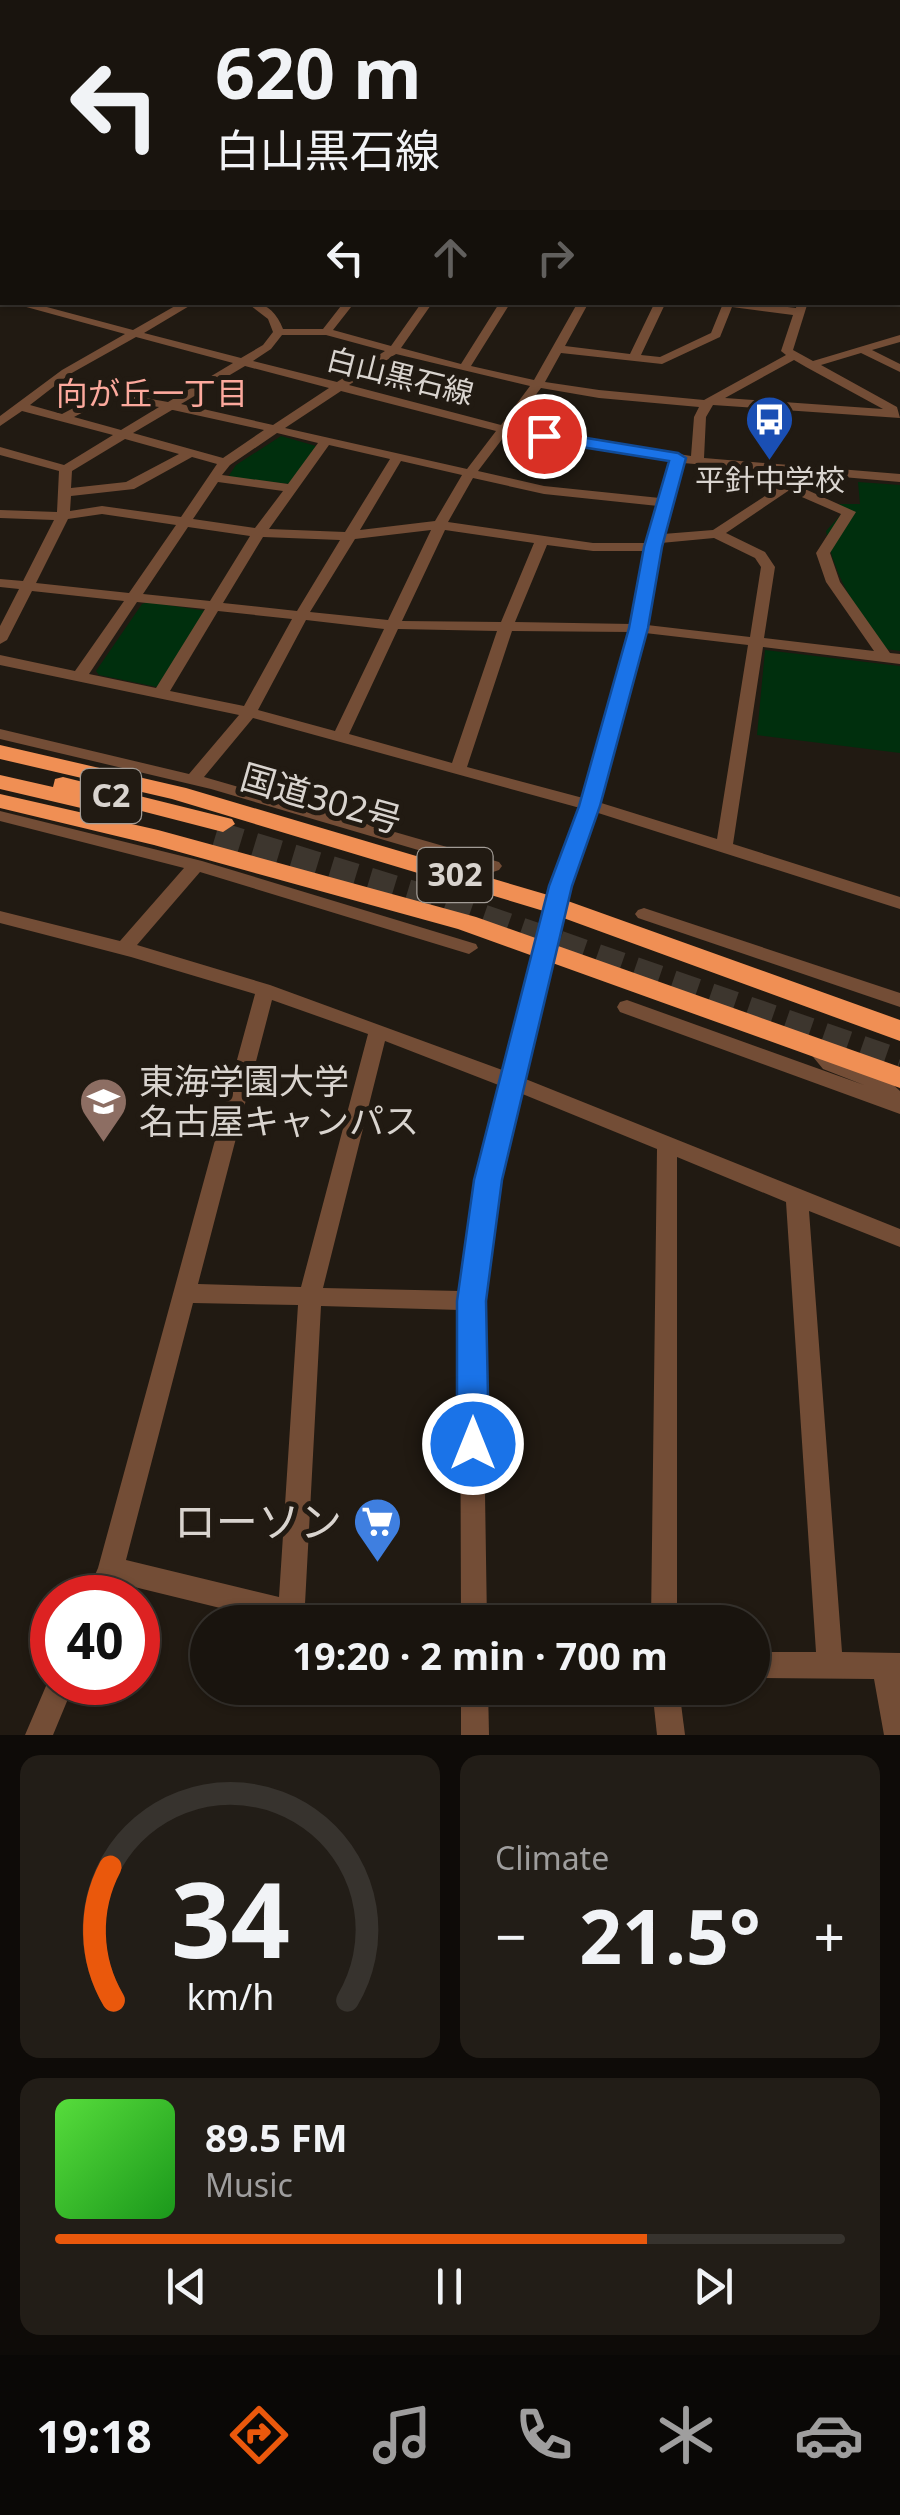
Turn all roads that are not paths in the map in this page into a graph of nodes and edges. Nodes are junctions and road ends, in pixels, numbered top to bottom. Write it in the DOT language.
graph roads {
  1 [pos="24,305"];
  2 [pos="186,305"];
  3 [pos="256,305"];
  4 [pos="348,305"];
  5 [pos="426,305"];
  6 [pos="504,305"];
  7 [pos="582,305"];
  8 [pos="660,305"];
  9 [pos="727,305"];
  10 [pos="764,305"];
  11 [pos="801,307"];
  12 [pos="279,332"];
  13 [pos="326,332"];
  14 [pos="134,334"];
  15 [pos="900,338"];
  16 [pos="559,349"];
  17 [pos="862,349"];
  18 [pos="394,350"];
  19 [pos="794,355"];
  20 [pos="634,358"];
  21 [pos="242,363"];
  22 [pos="810,365"];
  23 [pos="464,368"];
  24 [pos="900,369"];
  25 [pos="538,384"];
  26 [pos="338,388"];
  27 [pos="708,402"];
  28 [pos="18,406"];
  29 [pos="173,406"];
  30 [pos="898,414"];
  31 [pos="64,418"];
  32 [pos="0,422"];
  33 [pos="507,430"];
  34 [pos="275,431"];
  35 [pos="121,435"];
  36 [pos="326,441"];
  37 [pos="0,451"];
  38 [pos="190,453"];
  39 [pos="398,456"];
  40 [pos="687,459"];
  41 [pos="225,462"];
  42 [pos="66,469"];
  43 [pos="796,471"];
  44 [pos="469,474"];
  45 [pos="214,478"];
  46 [pos="900,478"];
  47 [pos="789,487"];
  48 [pos="291,488"];
  49 [pos="64,494"];
  50 [pos="667,503"];
  51 [pos="0,514"];
  52 [pos="63,516"];
  53 [pos="182,522"];
  54 [pos="440,525"];
  55 [pos="259,533"];
  56 [pos="716,534"];
  57 [pos="349,536"];
  58 [pos="542,541"];
  59 [pos="654,543"];
  60 [pos="0,582"];
  61 [pos="31,584"];
  62 [pos="132,595"];
  63 [pos="217,604"];
  64 [pos="302,614"];
  65 [pos="391,625"];
  66 [pos="506,627"];
  67 [pos="639,628"];
  68 [pos="0,640"];
  69 [pos="755,640"];
  70 [pos="892,658"];
  71 [pos="0,660"];
  72 [pos="79,677"];
  73 [pos="160,694"];
  74 [pos="249,712"];
  75 [pos="0,734"];
  76 [pos="340,737"];
  77 [pos="0,752"];
  78 [pos="0,769"];
  79 [pos="458,769"];
  80 [pos="192,781"];
  81 [pos="0,782"];
  82 [pos="0,802"];
  83 [pos="590,806"];
  84 [pos="0,816"];
  85 [pos="344,832"];
  86 [pos="724,847"];
  87 [pos="196,865"];
  88 [pos="492,866"];
  89 [pos="900,903"];
  90 [pos="556,906"];
  91 [pos="644,914"];
  92 [pos="0,917"];
  93 [pos="468,936"];
  94 [pos="125,947"];
  95 [pos="547,951"];
  96 [pos="767,955"];
  97 [pos="708,964"];
  98 [pos="264,991"];
  99 [pos="900,1000"];
  100 [pos="627,1007"];
  101 [pos="900,1031"];
  102 [pos="378,1032"];
  103 [pos="815,1048"];
  104 [pos="900,1078"];
  105 [pos="513,1083"];
  106 [pos="900,1104"];
  107 [pos="667,1146"];
  108 [pos="798,1199"];
  109 [pos="900,1238"];
  110 [pos="185,1293"];
  111 [pos="310,1296"];
  112 [pos="472,1301"];
  113 [pos="111,1569"];
  114 [pos="108,1575"];
  115 [pos="262,1605"];
  116 [pos="291,1605"];
  117 [pos="474,1605"];
  118 [pos="664,1605"];
  119 [pos="770,1665"];
  120 [pos="830,1666"];
  121 [pos="892,1667"];
  122 [pos="52,1705"];
  123 [pos="475,1705"];
  124 [pos="668,1705"];
  125 [pos="39,1735"];
  126 [pos="475,1735"];
  127 [pos="671,1735"];
  128 [pos="898,1735"];
  1 -- 14 [label="street, 白山黒石線"];
  2 -- 14 [label="street"];
  3 -- 12 [label="street"];
  4 -- 13 [label="street"];
  5 -- 18 [label="street"];
  6 -- 23 [label="street"];
  7 -- 16 [label="street"];
  8 -- 20 [label="street"];
  9 -- 20 [label="street"];
  10 -- 11 [label="street"];
  11 -- 19 [label="street"];
  12 -- 13 [label="street"];
  12 -- 21 [label="street"];
  13 -- 18 [label="street"];
  14 -- 21 [label="street, 白山黒石線"];
  14 -- 28 [label="street"];
  15 -- 17 [label="street"];
  16 -- 20 [label="street"];
  16 -- 25 [label="street"];
  17 -- 22 [label="street"];
  17 -- 24 [label="street"];
  18 -- 23 [label="street"];
  18 -- 26 [label="street"];
  19 -- 22 [label="street"];
  19 -- 27 [label="street"];
  21 -- 26 [label="street, 白山黒石線"];
  21 -- 29 [label="street"];
  22 -- 30 [label="street"];
  23 -- 25 [label="street"];
  25 -- 27 [label="street"];
  25 -- 33 [label="street"];
  26 -- 33 [label="street, 白山黒石線"];
  26 -- 34 [label="street"];
  27 -- 30 [label="street"];
  27 -- 40 [label="street"];
  28 -- 31 [label="street"];
  28 -- 32 [label="street"];
  29 -- 31 [label="street"];
  29 -- 34 [label="street"];
  29 -- 35 [label="street"];
  31 -- 35 [label="street"];
  33 -- 40 [label="street, 白山黒石線"];
  33 -- 44 [label="street"];
  34 -- 36 [label="street"];
  34 -- 41 [label="street"];
  35 -- 38 [label="street"];
  35 -- 42 [label="street"];
  36 -- 39 [label="street"];
  36 -- 48 [label="street"];
  37 -- 42 [label="street"];
  38 -- 41 [label="street"];
  38 -- 49 [label="street"];
  39 -- 44 [label="street"];
  39 -- 57 [label="street"];
  40 -- 43 [label="street, 白山黒石線"];
  40 -- 50 [label="street"];
  41 -- 45 [label="street"];
  42 -- 49 [label="street"];
  43 -- 46 [label="street, 白山黒石線"];
  43 -- 47 [label="street"];
  44 -- 50 [label="street"];
  44 -- 54 [label="street"];
  45 -- 48 [label="street"];
  45 -- 53 [label="street"];
  47 -- 56 [label="street"];
  47 -- 70 [label="street"];
  48 -- 55 [label="street"];
  49 -- 52 [label="street"];
  50 -- 59 [label="street"];
  51 -- 52 [label="street"];
  52 -- 53 [label="street"];
  52 -- 61 [label="street"];
  53 -- 55 [label="street"];
  53 -- 62 [label="street"];
  54 -- 57 [label="street"];
  54 -- 58 [label="street"];
  54 -- 65 [label="street"];
  55 -- 57 [label="street"];
  55 -- 63 [label="street"];
  56 -- 59 [label="street"];
  56 -- 69 [label="street"];
  57 -- 64 [label="street"];
  58 -- 59 [label="street"];
  58 -- 66 [label="street"];
  59 -- 67 [label="street"];
  60 -- 61 [label="street"];
  61 -- 62 [label="street"];
  61 -- 68 [label="street"];
  62 -- 63 [label="street"];
  62 -- 72 [label="street"];
  63 -- 64 [label="street"];
  63 -- 73 [label="street"];
  64 -- 65 [label="street"];
  64 -- 74 [label="street"];
  65 -- 66 [label="street"];
  65 -- 76 [label="street"];
  66 -- 67 [label="street"];
  66 -- 79 [label="street"];
  67 -- 69 [label="street"];
  67 -- 83 [label="street"];
  69 -- 70 [label="street"];
  69 -- 86 [label="street"];
  71 -- 72 [label="street"];
  72 -- 73 [label="street"];
  73 -- 74 [label="street"];
  74 -- 76 [label="street"];
  74 -- 80 [label="street"];
  75 -- 80 [label="street"];
  76 -- 79 [label="street"];
  77 -- 85 [label="highway, 国道302号 / 302"];
  78 -- 81 [label="highway, C2"];
  79 -- 83 [label="street"];
  80 -- 85 [label="street"];
  82 -- 93 [label="highway, 302"];
  83 -- 86 [label="street"];
  83 -- 90 [label="street"];
  84 -- 87 [label="street"];
  85 -- 88 [label="street"];
  85 -- 90 [label="highway, 国道302号 / 302"];
  86 -- 89 [label="street"];
  87 -- 93 [label="street"];
  87 -- 94 [label="street"];
  90 -- 95 [label="street"];
  90 -- 97 [label="highway, 国道302号 / 302"];
  91 -- 96 [label="street"];
  92 -- 94 [label="street"];
  93 -- 95 [label="highway, 302"];
  94 -- 98 [label="street"];
  95 -- 103 [label="highway, 302"];
  95 -- 105 [label="street"];
  96 -- 97 [label="street"];
  96 -- 99 [label="street"];
  97 -- 101 [label="highway, 国道302号 / 302"];
  98 -- 102 [label="street"];
  98 -- 110 [label="street"];
  100 -- 106 [label="street"];
  102 -- 105 [label="street"];
  102 -- 111 [label="street"];
  103 -- 104 [label="highway, 302"];
  103 -- 106 [label="street"];
  105 -- 107 [label="street"];
  105 -- 112 [label="street"];
  107 -- 108 [label="street"];
  107 -- 118 [label="street"];
  108 -- 109 [label="street"];
  108 -- 120 [label="street"];
  110 -- 111 [label="street"];
  110 -- 113 [label="street"];
  111 -- 112 [label="street"];
  111 -- 116 [label="street"];
  112 -- 117 [label="street"];
  113 -- 114 [label="street"];
  113 -- 115 [label="street"];
  119 -- 120 [label="street"];
  120 -- 121 [label="street"];
  121 -- 128 [label="street"];
  122 -- 125 [label="street"];
  123 -- 126 [label="street"];
  124 -- 127 [label="street"];
}
